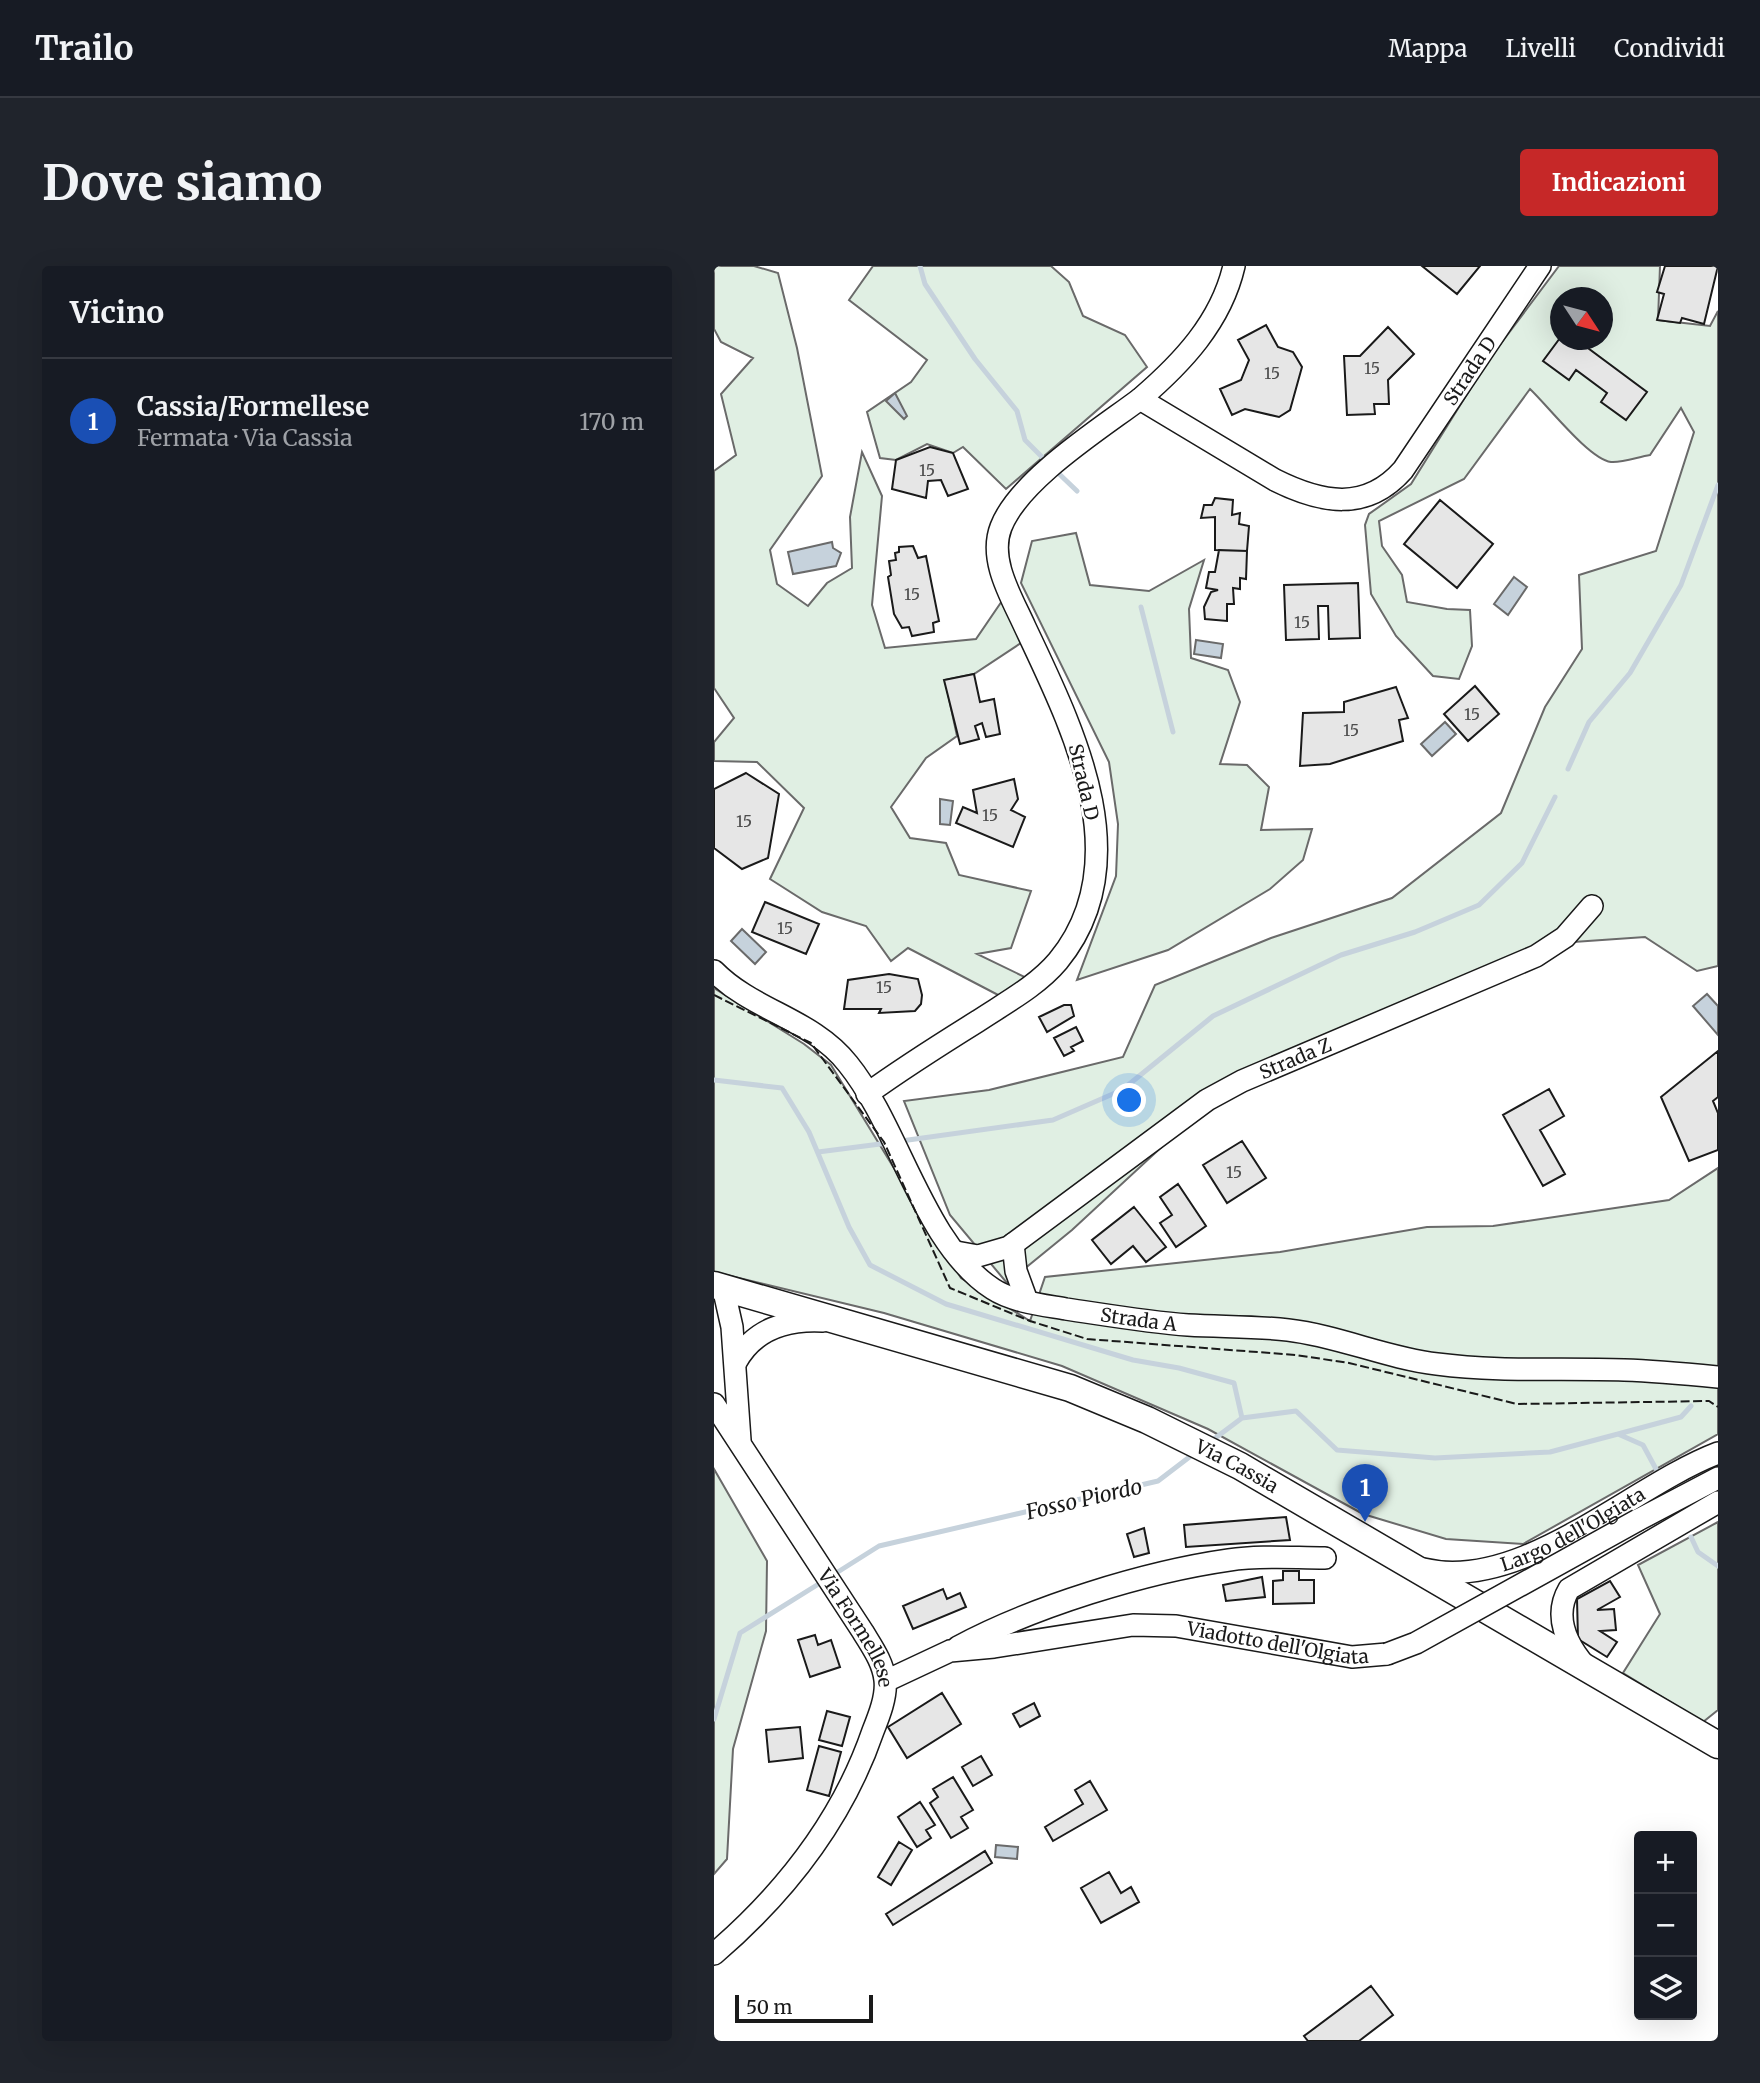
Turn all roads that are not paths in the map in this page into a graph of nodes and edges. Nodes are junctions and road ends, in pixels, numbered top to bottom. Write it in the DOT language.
graph roads {
  1 [pos="1234,266"];
  2 [pos="1540,266"];
  3 [pos="1140,399"];
  4 [pos="1592,905"];
  5 [pos="714,971"];
  6 [pos="867,1094"];
  7 [pos="1013,1244"];
  8 [pos="956,1252"];
  9 [pos="717,1290"];
  10 [pos="1027,1301"];
  11 [pos="855,1325"];
  12 [pos="736,1362"];
  13 [pos="1718,1377"];
  14 [pos="714,1404"];
  15 [pos="740,1440"];
  16 [pos="1718,1453"];
  17 [pos="1718,1478"];
  18 [pos="1718,1502"];
  19 [pos="1325,1558"];
  20 [pos="1417,1567"];
  21 [pos="950,1651"];
  22 [pos="1590,1671"];
  23 [pos="886,1681"];
  24 [pos="1718,1745"];
  25 [pos="714,1954"];
  1 -- 3 [label="street, Strada D"];
  2 -- 3 [label="street, Strada D"];
  3 -- 6 [label="street, Strada D"];
  4 -- 7 [label="street, Strada Z"];
  5 -- 6 [label="street, Strada A"];
  6 -- 8 [label="street, Strada A"];
  7 -- 8 [label="street, Strada Z"];
  7 -- 10 [label="street"];
  8 -- 10 [label="street, Strada A"];
  9 -- 11 [label="main road, Via Cassia"];
  9 -- 12 [label="street"];
  10 -- 13 [label="street, Strada A"];
  11 -- 12 [label="street"];
  11 -- 20 [label="main road, Via Cassia"];
  12 -- 15 [label="street"];
  14 -- 15 [label="street, Via Formellese"];
  15 -- 23 [label="street, Via Formellese"];
  16 -- 20 [label="street, Largo dell'Olgiata"];
  17 -- 21 [label="street, Viadotto dell'Olgiata, bridge"];
  18 -- 22 [label="street"];
  19 -- 21 [label="street"];
  20 -- 22 [label="main road, Via Cassia"];
  21 -- 23 [label="street, Viadotto dell'Olgiata"];
  22 -- 24 [label="main road, Via Cassia"];
  23 -- 25 [label="street, Via Formellese"];
}
